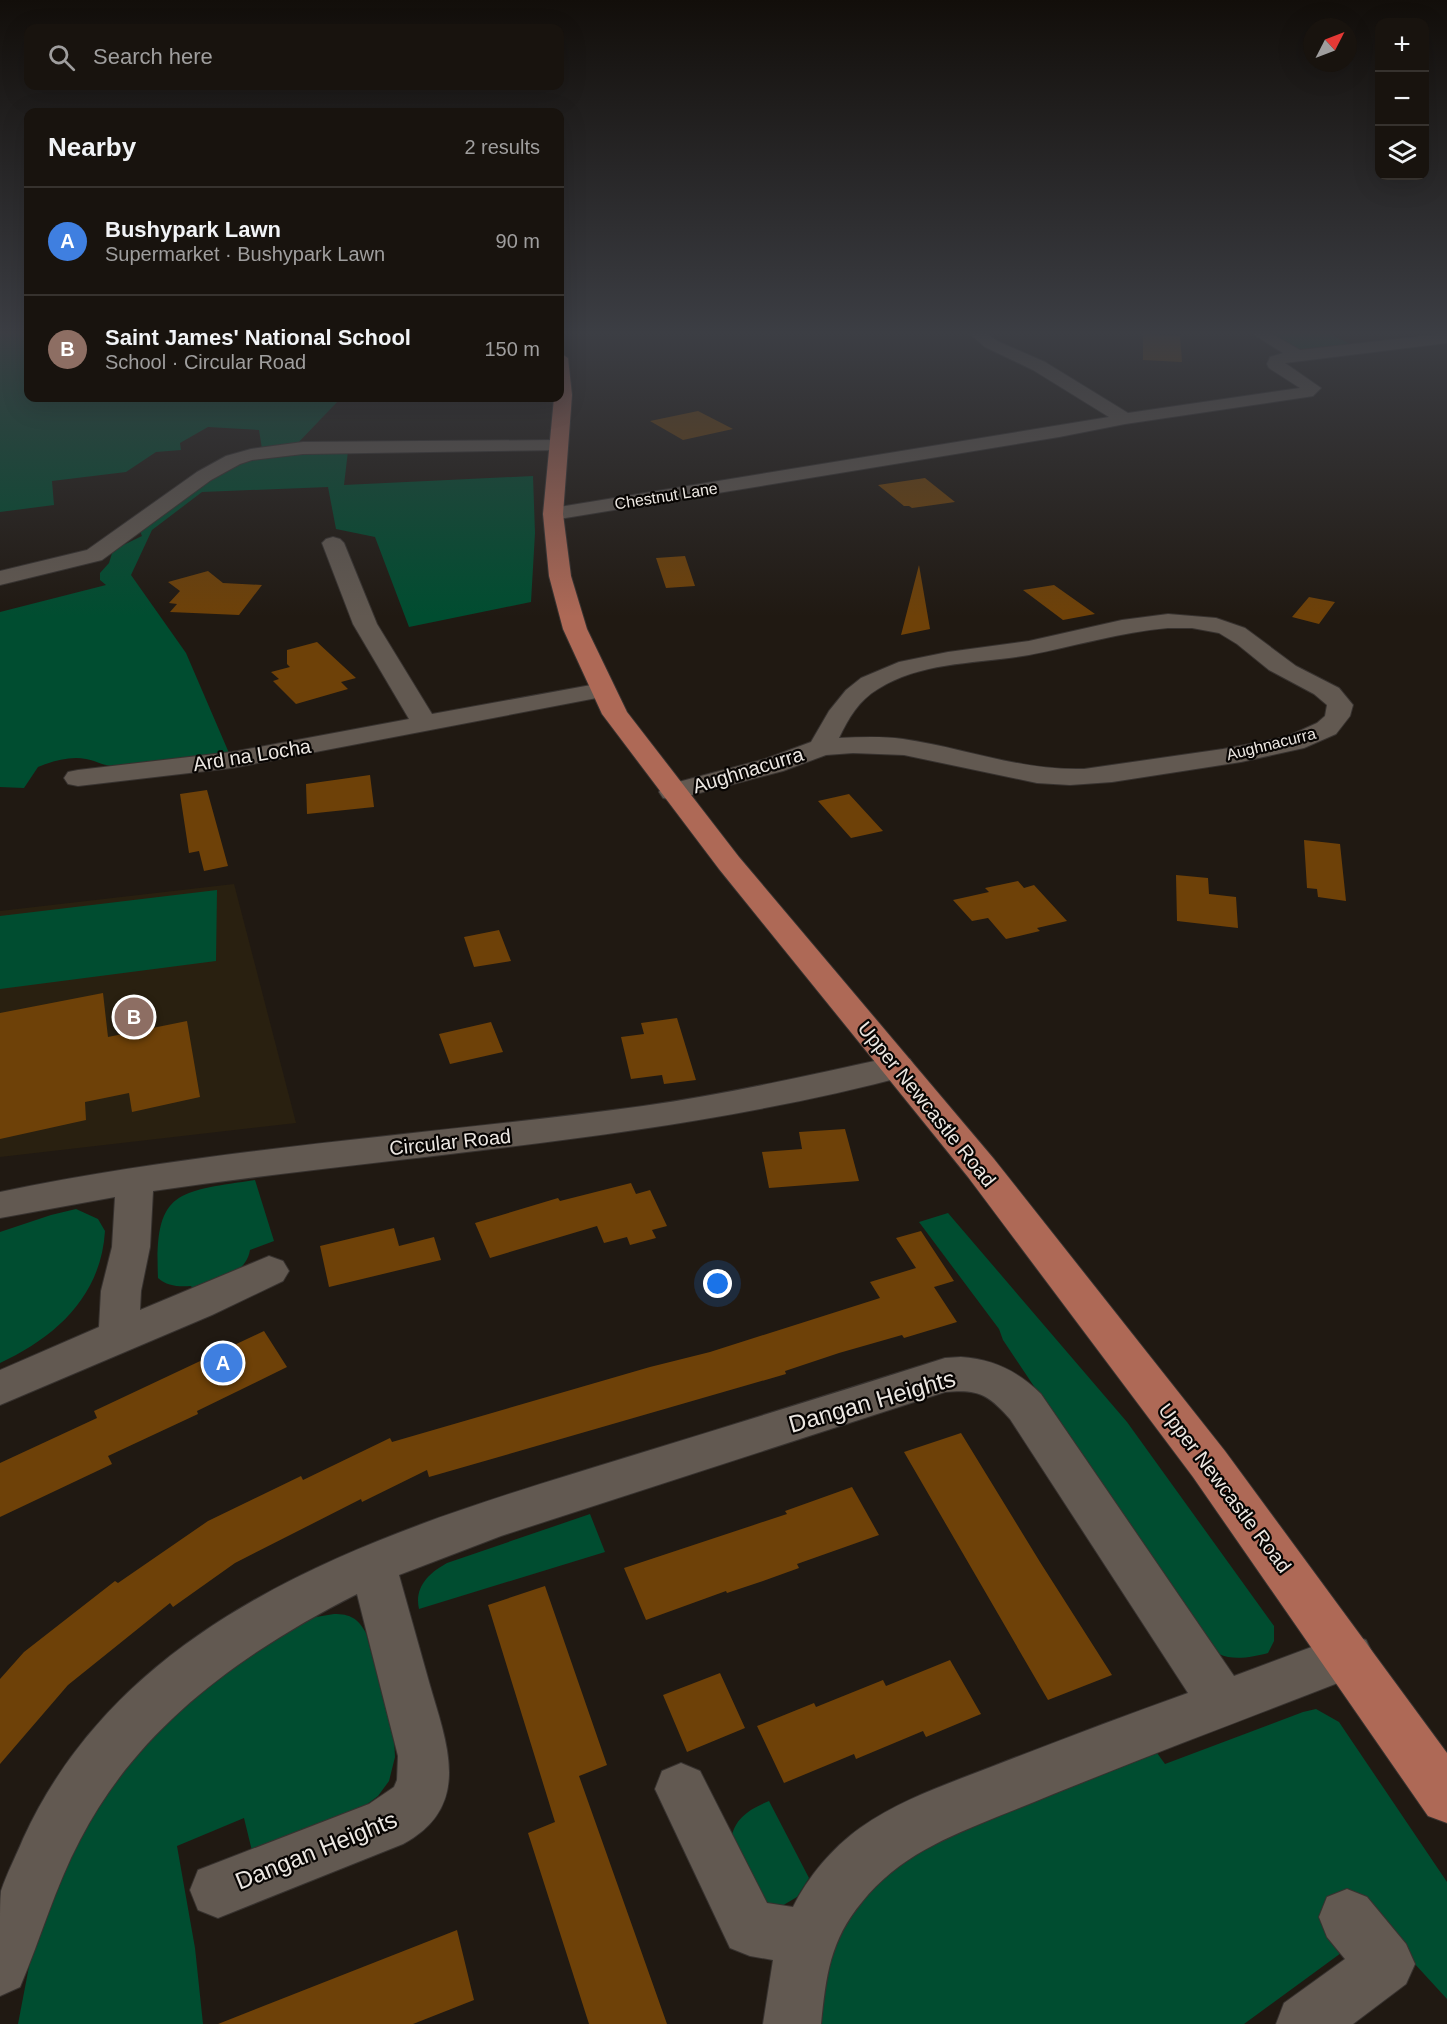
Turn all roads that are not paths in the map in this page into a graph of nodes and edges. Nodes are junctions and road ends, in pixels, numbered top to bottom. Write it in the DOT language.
graph roads {
  1 [pos="559,428"];
  2 [pos="1077,428"];
  3 [pos="557,446"];
  4 [pos="553,514"];
  5 [pos="333,543"];
  6 [pos="0,578"];
  7 [pos="602,690"];
  8 [pos="425,724"];
  9 [pos="822,747"];
  10 [pos="78,778"];
  11 [pos="673,792"];
  12 [pos="898,1067"];
  13 [pos="135,1180"];
  14 [pos="0,1205"];
  15 [pos="268,1271"];
  16 [pos="119,1336"];
  17 [pos="0,1388"];
  18 [pos="373,1565"];
  19 [pos="1348,1656"];
  20 [pos="1224,1704"];
  21 [pos="681,1790"];
  22 [pos="1447,1797"];
  23 [pos="219,1890"];
  24 [pos="1347,1917"];
  25 [pos="806,1938"];
  26 [pos="0,1966"];
  27 [pos="792,2024"];
  28 [pos="1305,2024"];
  1 -- 3 [label="main road, Upper Newcastle Road"];
  2 -- 4 [label="street, Chestnut Lane"];
  3 -- 4 [label="main road, Upper Newcastle Road"];
  3 -- 6 [label="street"];
  4 -- 7 [label="main road, Upper Newcastle Road"];
  5 -- 8 [label="street"];
  7 -- 8 [label="street, Ard na Locha"];
  7 -- 11 [label="main road, Upper Newcastle Road"];
  8 -- 10 [label="street, Ard na Locha"];
  9 -- 9 [label="street, Aughnacurra"];
  9 -- 11 [label="street, Aughnacurra"];
  11 -- 12 [label="main road, Upper Newcastle Road"];
  12 -- 13 [label="street, Circular Road"];
  12 -- 19 [label="main road, Upper Newcastle Road"];
  13 -- 14 [label="street, Circular Road"];
  13 -- 16 [label="street"];
  15 -- 16 [label="street"];
  16 -- 17 [label="street"];
  18 -- 20 [label="street, Dangan Heights"];
  18 -- 23 [label="street, Dangan Heights"];
  18 -- 26 [label="street, Dangan Heights"];
  19 -- 20 [label="street"];
  19 -- 22 [label="main road, Upper Newcastle Road"];
  20 -- 25 [label="street"];
  21 -- 25 [label="street"];
  24 -- 28 [label="street"];
  25 -- 27 [label="street"];
}
